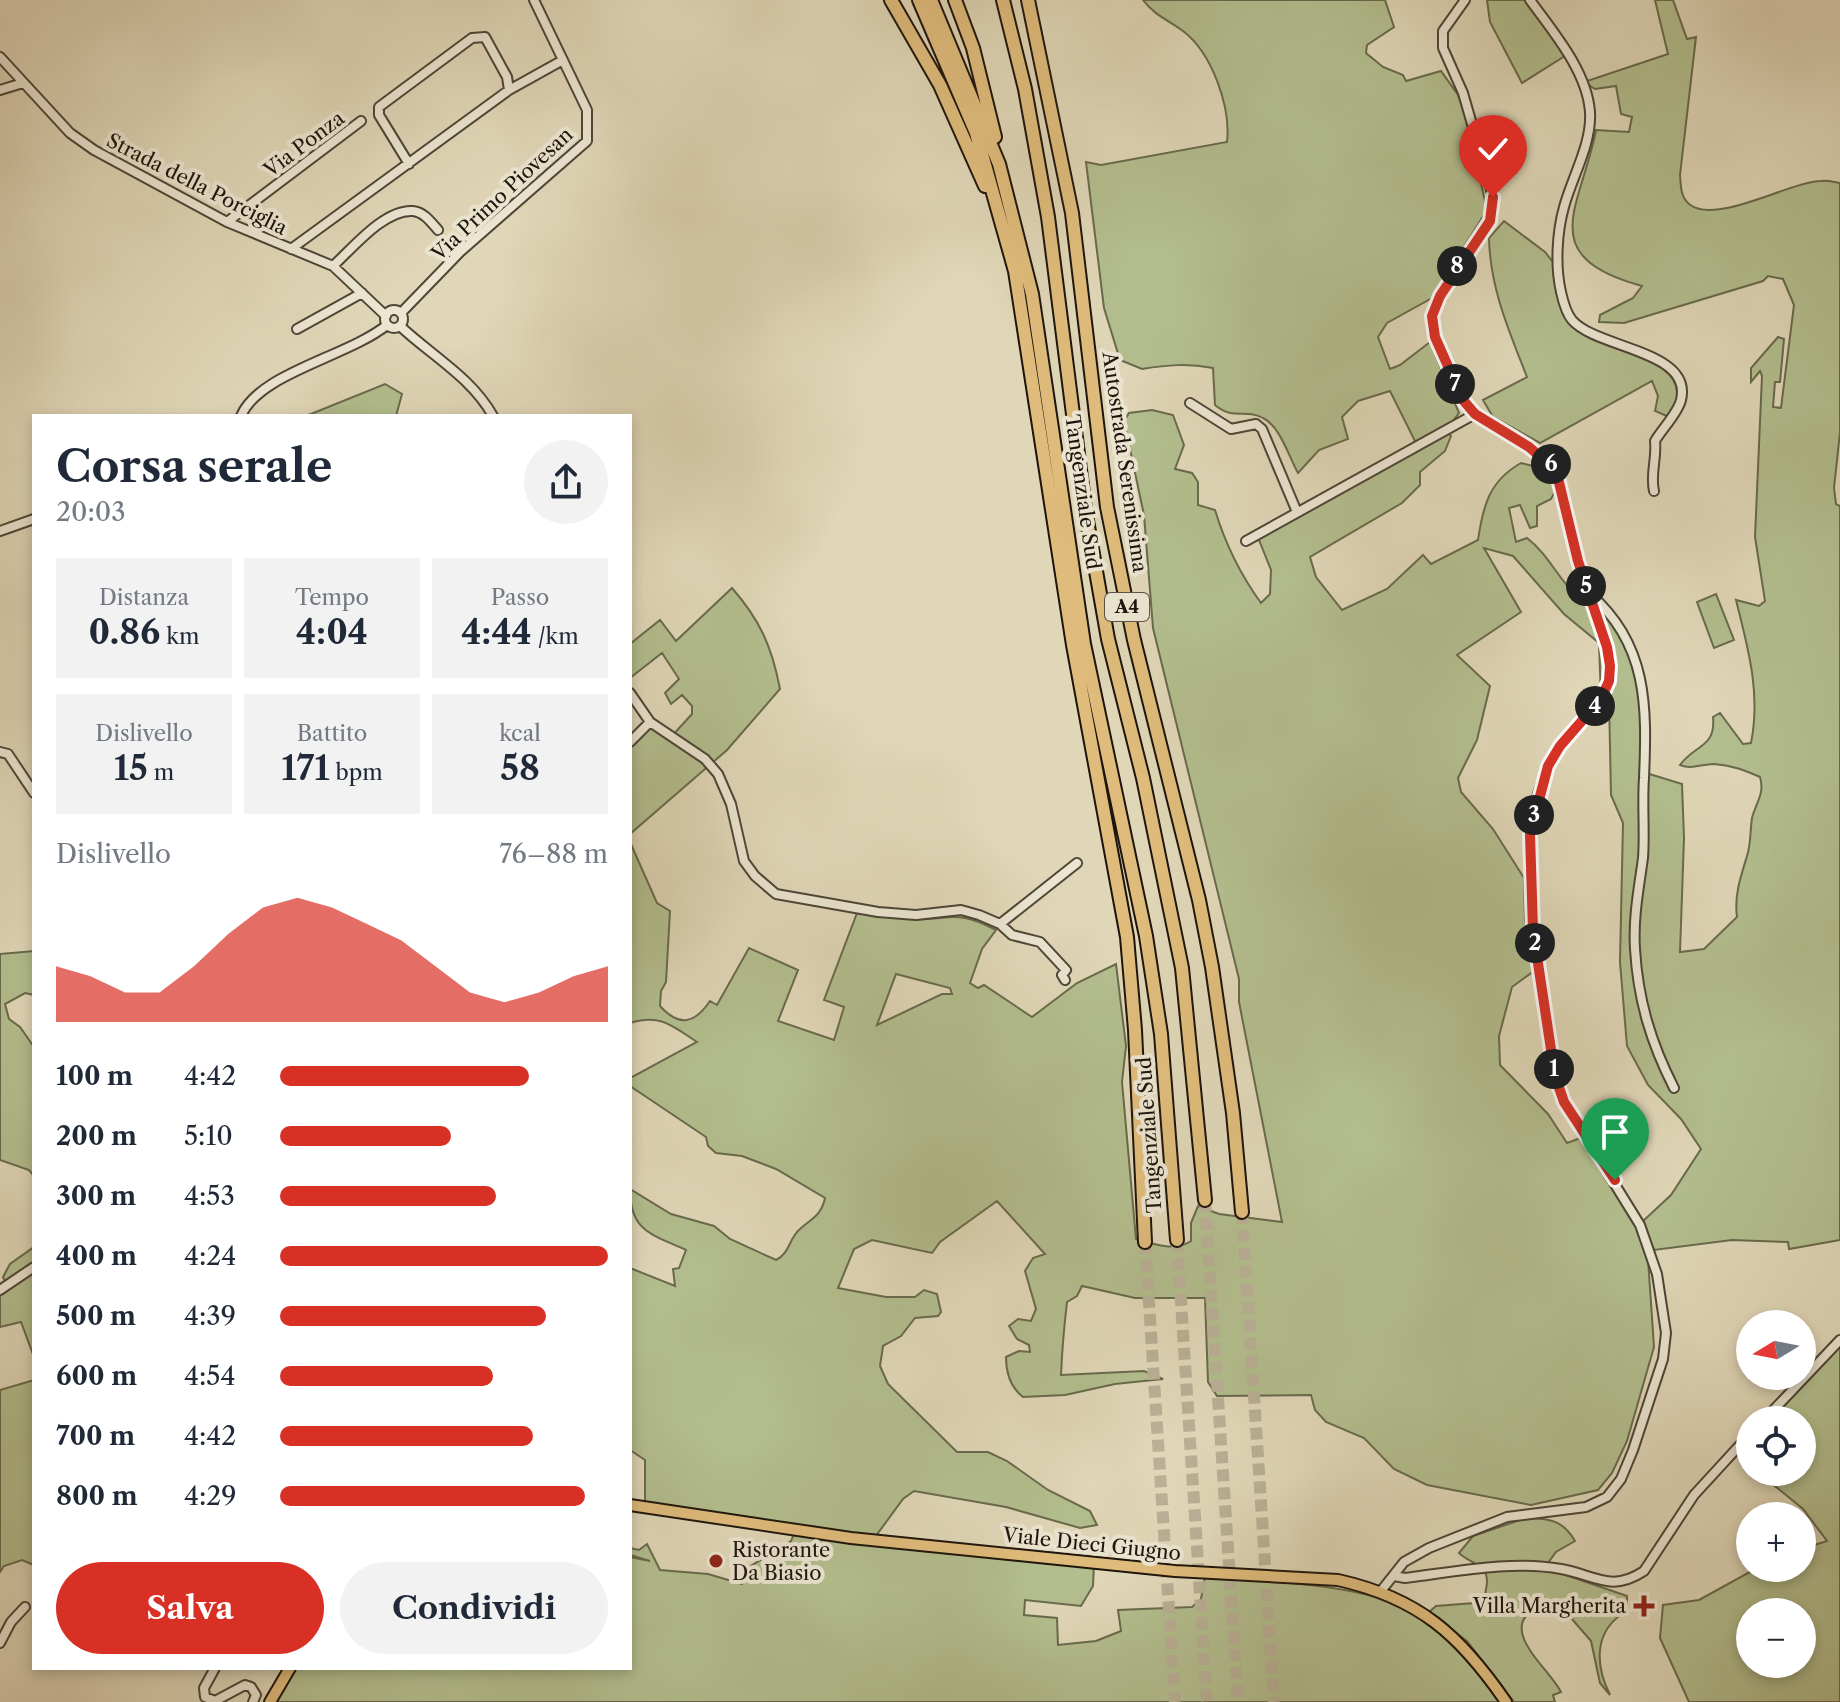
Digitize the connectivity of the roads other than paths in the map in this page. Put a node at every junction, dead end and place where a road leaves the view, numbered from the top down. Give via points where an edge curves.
1 (534, 0) edge
2 (891, 0) edge
3 (919, 0) edge
4 (931, 0) edge
5 (955, 0) edge
6 (1003, 0) edge
7 (1028, 0) edge
8 (1465, 0) edge
9 (1530, 0) edge
10 (0, 57) edge
11 (563, 60) junction
12 (507, 77) junction
13 (527, 78) junction
14 (23, 83) junction
15 (0, 90) edge
16 (509, 90) junction
17 (361, 121) dead end
18 (999, 164) junction
19 (405, 167) junction
20 (227, 222) junction
21 (438, 230) dead end
22 (1009, 243) junction
23 (291, 249) junction
24 (333, 266) junction
25 (362, 293) junction
26 (401, 313) junction
27 (386, 321) junction
28 (400, 326) junction
29 (297, 329) dead end
30 (1190, 403) dead end
31 (242, 414) edge
32 (492, 414) edge
33 (1475, 414) junction
34 (1654, 491) dead end
35 (1297, 512) junction
36 (32, 520) edge
37 (0, 531) edge
38 (1246, 541) dead end
39 (1588, 593) junction
40 (632, 696) edge
41 (650, 722) junction
42 (632, 740) edge
43 (0, 752) edge
44 (32, 790) edge
45 (1077, 863) dead end
46 (1000, 924) junction
47 (1065, 980) dead end
48 (1674, 1088) dead end
49 (1205, 1200) tunnel mouth
50 (1242, 1212) tunnel mouth
51 (1177, 1240) tunnel mouth
52 (1145, 1242) tunnel mouth
53 (32, 1268) edge
54 (0, 1290) edge
55 (1840, 1340) edge
56 (1777, 1406) edge
57 (1736, 1449) edge
58 (632, 1505) edge
59 (1394, 1576) junction
60 (1381, 1591) junction
61 (25, 1607) dead end
62 (0, 1643) edge
63 (214, 1670) edge
64 (289, 1670) edge
65 (253, 1702) edge
66 (270, 1702) edge
67 (1506, 1702) edge

1 - 11 street, Via Primo Piovesan
2 - 22 highway via 967,140
3 - 22 highway, Tangenziale Sud via 976,133
4 - 18 highway, Tangenziale Sud
5 - 18 highway via 989,104
6 - 49 highway, A4 via 1048,217 1085,509 1108,639 1182,968
7 - 50 highway, Autostrada Serenissima / A4 via 1072,213 1110,522 1212,967
8 - 33 street via 1443,31 1443,48 1463,93 1493,197 1492,210 1432,316 1445,361
9 - 34 street via 1568,54 1590,113 1583,153 1563,209 1557,267 1570,318 1582,329 1669,366 1682,381 1681,402 1655,441
10 - 14 street, Strada della Porciglia
11 - 13 street
11 - 26 street, Via Primo Piovesan via 589,119 587,141 460,252
12 - 13 street
12 - 16 street
12 - 19 street via 488,39 477,35 385,101 377,110
13 - 16 street
14 - 15 street
14 - 20 street, Strada della Porciglia via 70,133 94,150
16 - 19 street
17 - 20 street, Via Ponza
18 - 51 highway, Tangenziale Sud via 1032,294 1084,644 1146,936 1167,1092
19 - 23 street
20 - 23 street, Strada della Porciglia
21 - 24 street via 426,216 412,211 390,217
22 - 52 highway, Tangenziale Sud via 1073,645 1127,937
23 - 24 street, Strada della Porciglia
24 - 25 street, Strada della Porciglia
25 - 27 street, Strada della Porciglia
25 - 29 street
26 - 27 street via 392,310
26 - 28 street
27 - 28 street via 393,328
27 - 31 street via 319,363 269,383 251,396
28 - 32 street via 446,363
30 - 35 street via 1231,429 1256,424 1262,429
33 - 35 street
33 - 39 street via 1556,470
35 - 38 street
36 - 37 street
39 - 48 street via 1612,614 1637,662 1646,731 1635,948 1643,1013
39 - 59 street via 1607,647 1609,681 1601,699 1560,746 1538,794 1530,834 1533,930 1555,1076 1564,1102 1640,1225 1657,1274 1666,1333 1663,1359 1621,1479 1607,1497 1586,1507 1507,1517 1412,1556
40 - 41 street
41 - 42 street
41 - 46 street via 705,759 718,774 744,861 776,894 878,912 961,910
43 - 44 street via 8,754
45 - 46 street
46 - 47 street via 1012,935 1040,942 1066,970
53 - 54 street
55 - 56 street
57 - 59 street via 1644,1571 1631,1579 1614,1584 1562,1569 1525,1566
58 - 60 main road, Viale Dieci Giugno via 851,1538 1175,1571 1338,1580
59 - 60 street
60 - 67 main road, Viale Dieci Giugno via 1444,1626
61 - 62 street
63 - 65 street via 205,1697 215,1701 245,1685 256,1695
64 - 66 main road

